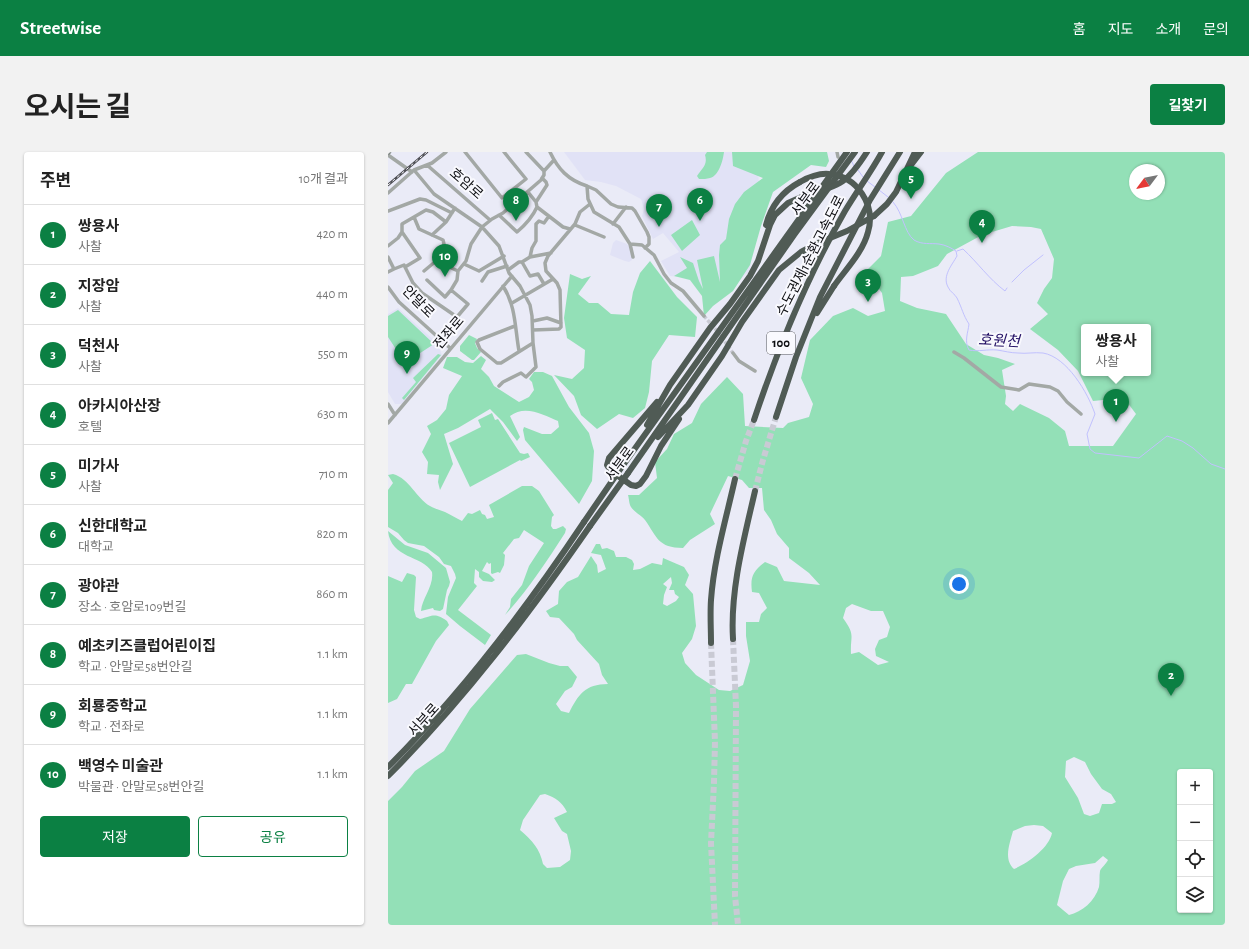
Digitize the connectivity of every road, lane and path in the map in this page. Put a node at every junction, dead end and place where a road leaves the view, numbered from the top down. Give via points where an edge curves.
1 (446, 152) edge
2 (465, 152) edge
3 (504, 152) edge
4 (526, 152) edge
5 (550, 152) edge
6 (837, 152) edge
7 (847, 152) edge
8 (855, 152) edge
9 (867, 152) edge
10 (900, 152) edge
11 (915, 152) edge
12 (921, 152) edge
13 (388, 153) edge
14 (882, 153) edge
15 (838, 157) dead end
16 (554, 160) junction
17 (912, 161) junction
18 (427, 165) junction
19 (413, 171) junction
20 (544, 172) junction
21 (542, 178) junction
22 (587, 186) junction
23 (528, 192) junction
24 (388, 193) edge
25 (536, 202) junction
26 (590, 204) junction
27 (537, 207) junction
28 (626, 207) junction
29 (455, 208) junction
30 (388, 211) edge
31 (452, 213) junction
32 (499, 216) junction
33 (549, 216) junction
34 (414, 217) junction
35 (490, 220) junction
36 (446, 222) junction
37 (613, 224) junction
38 (575, 225) junction
39 (482, 227) junction
40 (570, 230) junction
41 (402, 232) junction
42 (432, 235) junction
43 (604, 237) dead end
44 (630, 244) junction
45 (388, 246) edge
46 (645, 248) junction
47 (761, 251) junction
48 (551, 253) junction
49 (504, 256) junction
50 (388, 257) edge
51 (530, 257) junction
52 (633, 257) dead end
53 (522, 262) junction
54 (445, 264) junction
55 (464, 264) junction
56 (405, 267) junction
57 (507, 268) junction
58 (394, 269) junction
59 (424, 271) dead end
60 (458, 271) junction
61 (388, 272) edge
62 (512, 276) junction
63 (553, 279) junction
64 (427, 280) dead end
65 (482, 281) dead end
66 (544, 284) junction
67 (388, 286) edge
68 (503, 286) junction
69 (451, 290) junction
70 (526, 296) junction
71 (512, 303) junction
72 (704, 316) tunnel mouth
73 (532, 320) junction
74 (561, 323) junction
75 (515, 326) junction
76 (808, 326) junction
77 (533, 330) junction
78 (533, 343) junction
79 (450, 348) junction
80 (519, 351) junction
81 (954, 352) dead end
82 (733, 353) tunnel mouth
83 (755, 370) dead end
84 (670, 384) junction
85 (499, 386) dead end
86 (388, 404) edge
87 (688, 405) junction
88 (1082, 414) dead end
89 (395, 415) junction
90 (776, 417) tunnel mouth
91 (754, 420) tunnel mouth
92 (388, 423) edge
93 (639, 444) junction
94 (643, 452) junction
95 (735, 479) tunnel mouth
96 (755, 491) tunnel mouth
97 (733, 640) tunnel mouth
98 (711, 643) tunnel mouth
99 (388, 767) edge
100 (388, 776) edge

1 - 18 street, 호암로
2 - 3 street via 502,198 526,180
4 - 20 street
5 - 16 street
6 - 15 street
7 - 93 highway, 서부로
8 - 94 highway, 서부로
9 - 47 highway, bridge via 850,176 838,185 806,194 788,203 775,215
10 - 76 highway, 수도권제1순환고속도로 / 100, bridge via 870,200
11 - 17 highway
12 - 17 highway
13 - 19 street
14 - 91 highway, 수도권제1순환고속도로 / 100, bridge via 845,211 814,270 783,338
16 - 20 street
16 - 22 street via 568,176
17 - 87 highway, bridge via 888,204 874,216 795,256 778,272
18 - 19 street, 호암로
18 - 35 street, 호암로
19 - 24 street, 호암로
19 - 29 street via 434,194
20 - 21 street
21 - 23 street
21 - 25 street via 547,185
22 - 26 street
22 - 28 street via 596,190 611,204
23 - 25 street
23 - 32 street
25 - 27 street
26 - 37 street via 594,212
26 - 38 street via 580,212
27 - 32 street via 517,232
27 - 33 street
28 - 37 street
28 - 46 street via 635,211 647,232 650,241
29 - 31 street
29 - 39 street
30 - 31 street via 420,199
31 - 36 street
32 - 35 street
33 - 40 street
33 - 51 street via 544,223 539,221 536,224 536,241
34 - 36 street via 426,210
34 - 41 street via 402,224
34 - 42 street via 419,229
35 - 39 street
36 - 42 street
37 - 44 street via 622,230
38 - 40 street
38 - 43 street
39 - 49 street via 499,246
39 - 55 street via 471,244
40 - 48 street
41 - 45 street
41 - 56 street via 420,258
42 - 54 street via 443,240
44 - 46 street via 642,245
44 - 52 street
46 - 72 street via 654,255 671,283 683,291
47 - 76 highway, bridge via 774,206 785,192 800,182 819,175 840,176 863,194 870,220 866,238
47 - 84 highway via 750,276
48 - 51 street
48 - 63 street via 546,259 545,267
49 - 55 street via 479,271
49 - 57 street
50 - 58 street
51 - 53 street
53 - 57 street
53 - 66 street via 530,276 538,274
54 - 59 street via 436,262
54 - 60 street
55 - 60 street
56 - 58 street via 404,265
56 - 69 street via 413,283 422,293 457,317 468,304
57 - 62 street
57 - 65 street via 488,272
58 - 61 street
60 - 69 street via 457,280
62 - 68 street, 전좌로
62 - 70 street
63 - 66 street
63 - 74 street via 560,290
64 - 69 street via 445,298
66 - 70 street
67 - 79 street, 안말로 via 399,302
68 - 71 street
68 - 79 street, 전좌로
70 - 71 street
70 - 73 street
71 - 75 street
73 - 74 street via 547,318
73 - 77 street
74 - 77 street via 559,329
75 - 80 street
75 - 80 street via 477,342 480,349 497,363
76 - 90 highway, 수도권제1순환고속도로 / 100
77 - 78 street
78 - 80 street
78 - 85 street via 536,367 526,377 522,373
79 - 89 street, 전좌로
81 - 88 street via 1001,386 1019,390 1029,384 1050,387 1058,391 1066,402
82 - 83 street via 739,361
84 - 87 highway via 644,419 609,458 607,465 610,469 631,485 640,484
84 - 93 highway via 645,428
86 - 89 street
87 - 94 highway
89 - 92 street, 전좌로
93 - 99 highway, 서부로, bridge via 538,590 502,637
94 - 100 highway, 서부로, bridge via 543,593 488,665
95 - 98 highway via 718,555 711,601
96 - 97 highway via 733,608

